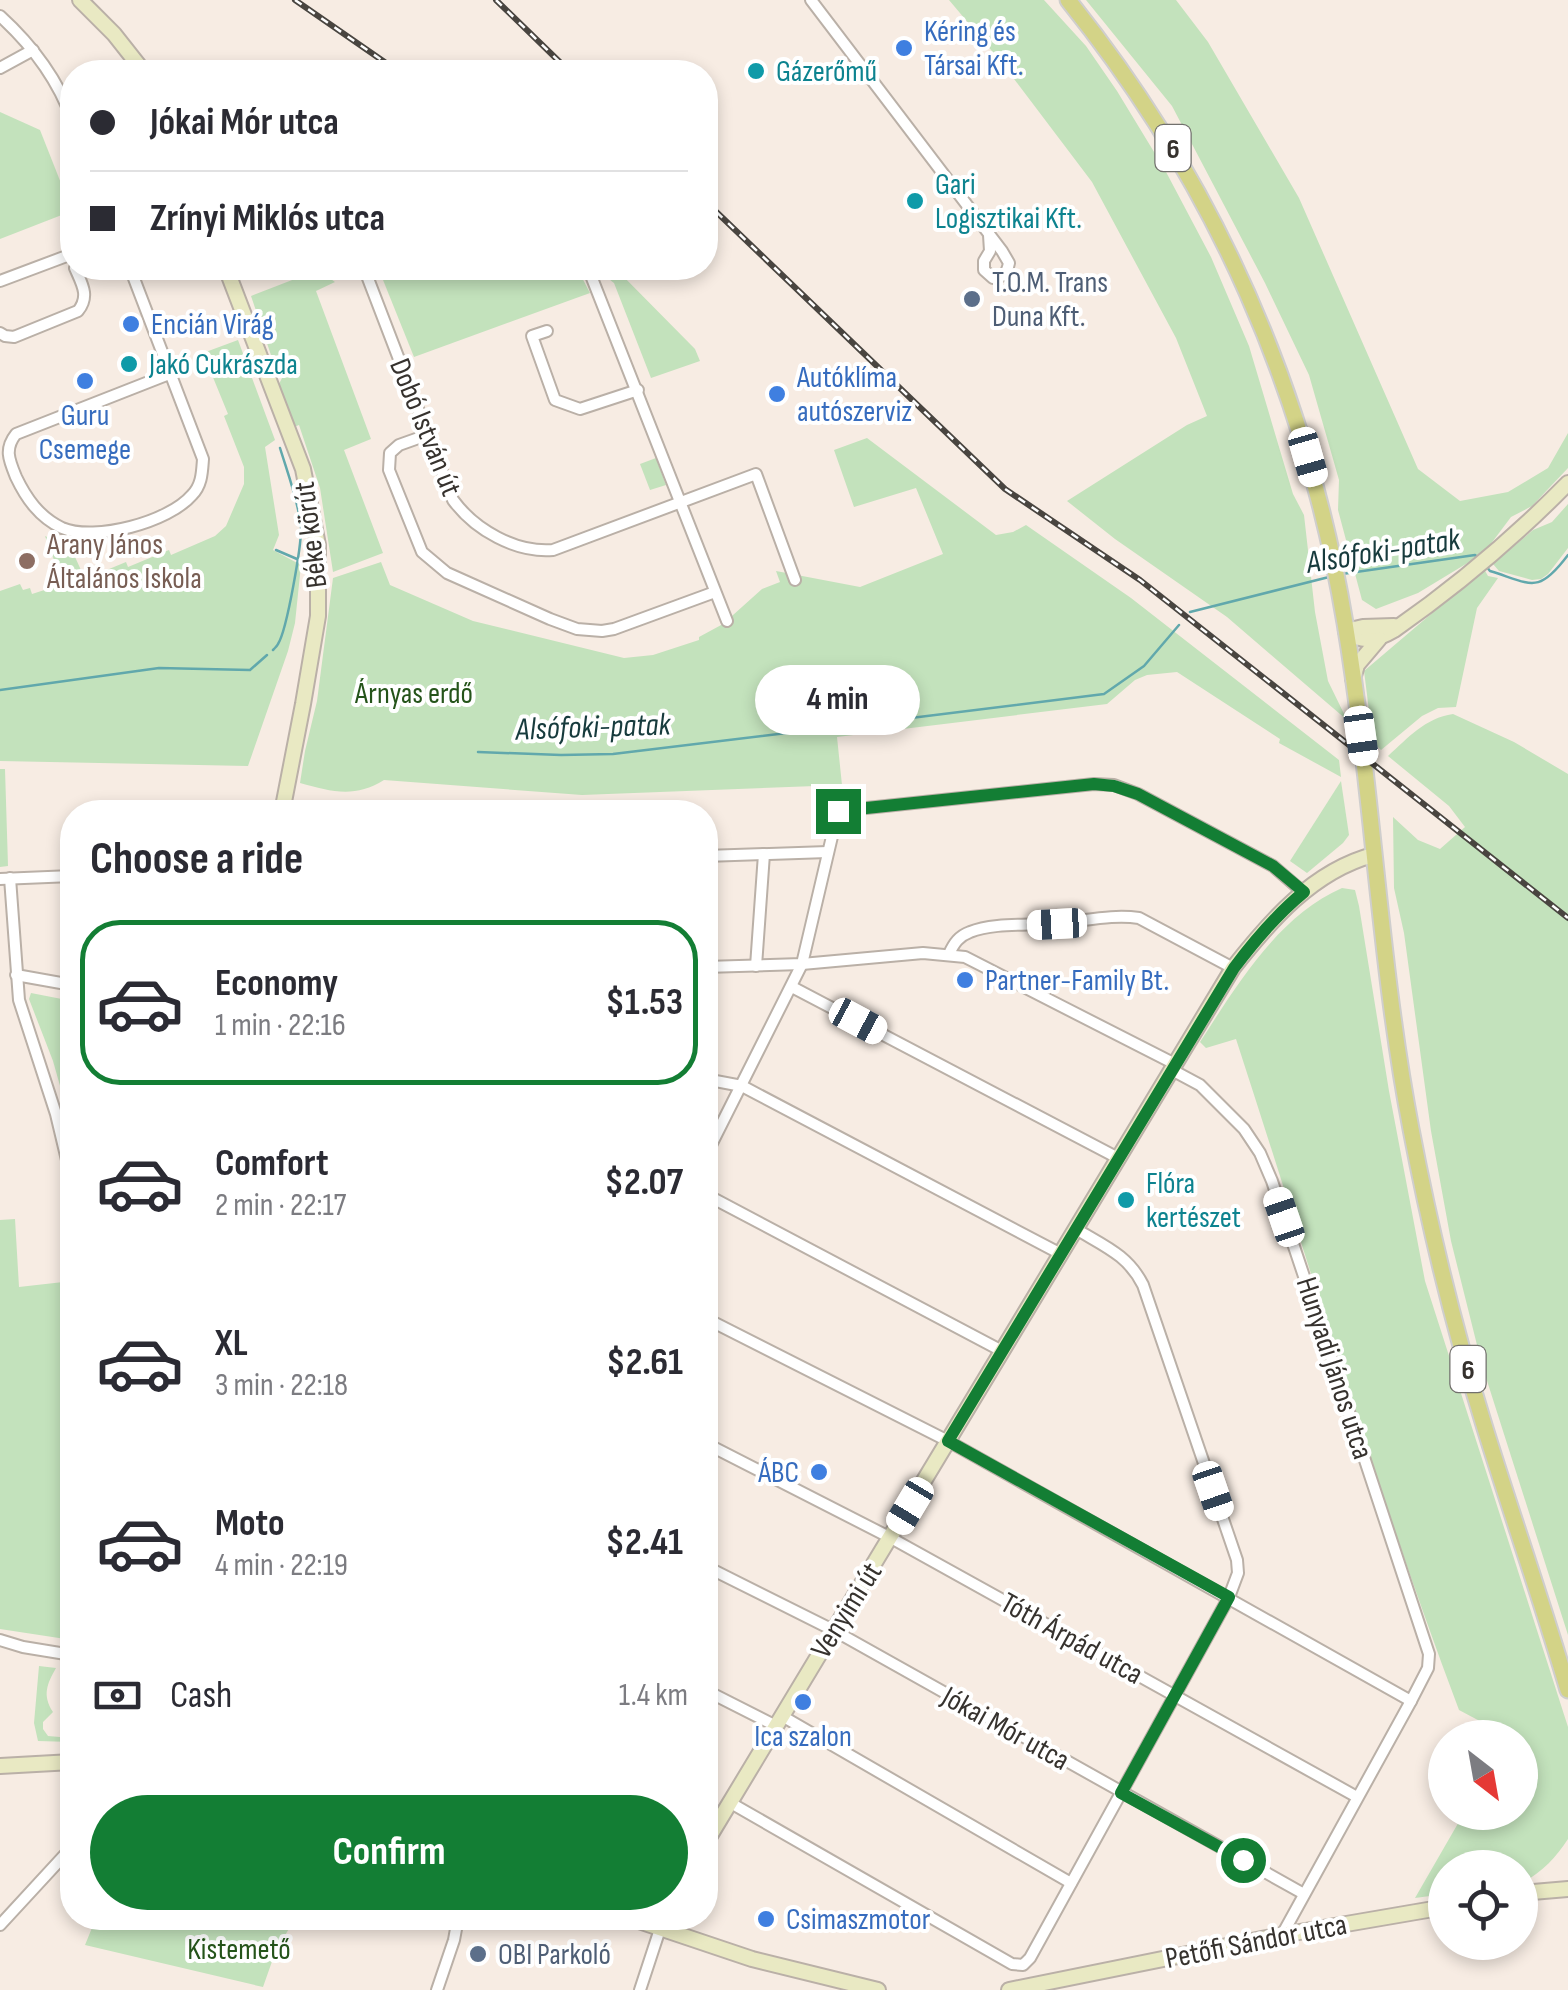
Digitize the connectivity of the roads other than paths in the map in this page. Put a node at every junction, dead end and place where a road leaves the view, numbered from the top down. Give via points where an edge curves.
1 (80, 0) edge
2 (812, 0) edge
3 (1068, 0) edge
4 (0, 16) edge
5 (34, 50) junction
6 (135, 60) edge
7 (0, 68) edge
8 (60, 90) edge
9 (989, 235) dead end
10 (60, 262) edge
11 (80, 280) edge
12 (134, 280) edge
13 (231, 280) edge
14 (369, 280) edge
15 (593, 280) edge
16 (0, 282) edge
17 (547, 331) dead end
18 (0, 333) edge
19 (169, 374) junction
20 (638, 390) junction
21 (427, 435) junction
22 (1568, 483) edge
23 (681, 502) junction
24 (796, 580) dead end
25 (716, 592) junction
26 (1342, 609) junction
27 (727, 621) dead end
28 (1404, 623) junction
29 (1363, 627) junction
30 (1346, 631) junction
31 (1382, 636) junction
32 (1353, 680) junction
33 (284, 800) edge
34 (828, 852) junction
35 (764, 854) junction
36 (1373, 855) junction
37 (718, 856) edge
38 (60, 876) edge
39 (5, 878) edge
40 (1304, 892) junction
41 (949, 954) junction
42 (802, 964) junction
43 (756, 966) junction
44 (718, 967) edge
45 (1234, 968) junction
46 (16, 975) junction
47 (60, 983) edge
48 (792, 986) junction
49 (1174, 1067) junction
50 (718, 1081) edge
51 (742, 1086) junction
52 (718, 1131) edge
53 (60, 1132) edge
54 (1118, 1158) junction
55 (718, 1201) edge
56 (1076, 1229) junction
57 (1061, 1254) junction
58 (718, 1325) edge
59 (1002, 1351) junction
60 (948, 1441) junction
61 (718, 1450) edge
62 (891, 1538) junction
63 (718, 1572) edge
64 (1229, 1597) junction
65 (834, 1630) junction
66 (0, 1640) edge
67 (60, 1653) edge
68 (1568, 1690) edge
69 (718, 1695) edge
70 (1175, 1696) junction
71 (1411, 1701) junction
72 (779, 1721) junction
73 (60, 1763) edge
74 (0, 1766) edge
75 (1121, 1793) junction
76 (1357, 1797) junction
77 (729, 1802) junction
78 (718, 1814) edge
79 (60, 1860) edge
80 (1568, 1876) edge
81 (1070, 1884) junction
82 (1538, 1888) edge
83 (1568, 1889) edge
84 (1538, 1892) edge
85 (1304, 1894) junction
86 (1428, 1910) edge
87 (0, 1925) edge
88 (456, 1930) edge
89 (660, 1930) edge
90 (680, 1930) edge
91 (1282, 1935) junction
92 (437, 1990) edge
93 (640, 1990) edge
94 (878, 1990) edge
95 (1009, 1990) edge

1 - 6 street
2 - 9 street
3 - 26 main road, 6 via 1144,102 1244,282 1295,414
4 - 5 street
5 - 7 street
5 - 8 street
10 - 16 street
11 - 18 street via 84,303 78,311 14,337
12 - 19 street
13 - 33 street, Béke körút via 303,469 318,545 318,616
14 - 21 street, Dobó István út
15 - 20 street
17 - 20 street via 532,336 555,400 580,409
19 - 19 street via 203,459 196,492 180,507 117,532 90,534 43,516 26,498 8,454 16,434
20 - 23 street
21 - 23 street, Dobó István út via 461,511 482,529 528,548 563,548
21 - 25 street via 390,453 389,470 417,544 447,573 591,631
22 - 28 street via 1521,531
23 - 24 street, Dobó István út via 756,474
23 - 25 street
25 - 27 street
26 - 29 street
26 - 30 main road, 6
28 - 29 street
28 - 31 street
29 - 30 street
30 - 31 street via 1366,640
30 - 32 main road, 6
31 - 32 street
32 - 36 main road, 6
34 - 35 street
34 - 40 street via 838,811 1094,784 1138,794 1273,866
34 - 42 street
35 - 37 street
35 - 43 street
36 - 40 street, Venyimi út
36 - 68 main road, 6 via 1399,1060 1434,1240 1482,1421
38 - 39 street
39 - 46 street
40 - 45 street, Venyimi út
41 - 42 street, Hunyadi János utca
41 - 45 street via 955,941 983,928 1124,916
41 - 49 street, Hunyadi János utca via 965,956
42 - 43 street, Hunyadi János utca
42 - 48 street
43 - 44 street, Hunyadi János utca
45 - 49 street, Venyimi út
46 - 47 street
46 - 53 street
48 - 51 street
48 - 54 street
49 - 54 street, Venyimi út
49 - 71 street, Hunyadi János utca via 1244,1129 1272,1181 1429,1654
50 - 51 street
51 - 52 street
51 - 57 street
54 - 56 street, Venyimi út
55 - 59 street
56 - 57 street, Venyimi út
56 - 64 street via 1126,1259 1143,1285 1237,1560
57 - 59 street, Venyimi út
58 - 60 street
59 - 60 street, Venyimi út
60 - 62 street, Venyimi út
60 - 64 street
61 - 62 street, Tóth Árpád utca
62 - 65 street, Venyimi út
62 - 70 street, Tóth Árpád utca
63 - 65 street, Jókai Mór utca
64 - 70 street
64 - 71 street
65 - 72 street, Venyimi út
65 - 75 street, Jókai Mór utca
66 - 67 street
69 - 72 street
70 - 75 street
70 - 76 street, Tóth Árpád utca
71 - 76 street, Hunyadi János utca
72 - 77 street, Venyimi út
72 - 81 street
73 - 74 street
75 - 81 street
75 - 85 street, Jókai Mór utca
76 - 85 street, Hunyadi János utca
77 - 78 street, Venyimi út
77 - 81 street via 1012,1964 1030,1958
79 - 87 street
80 - 82 street
83 - 84 street
85 - 91 street, Hunyadi János utca
86 - 91 street, Petőfi Sándor utca
88 - 92 street
89 - 93 street
90 - 94 street via 752,1959
91 - 95 street, Petőfi Sándor utca

